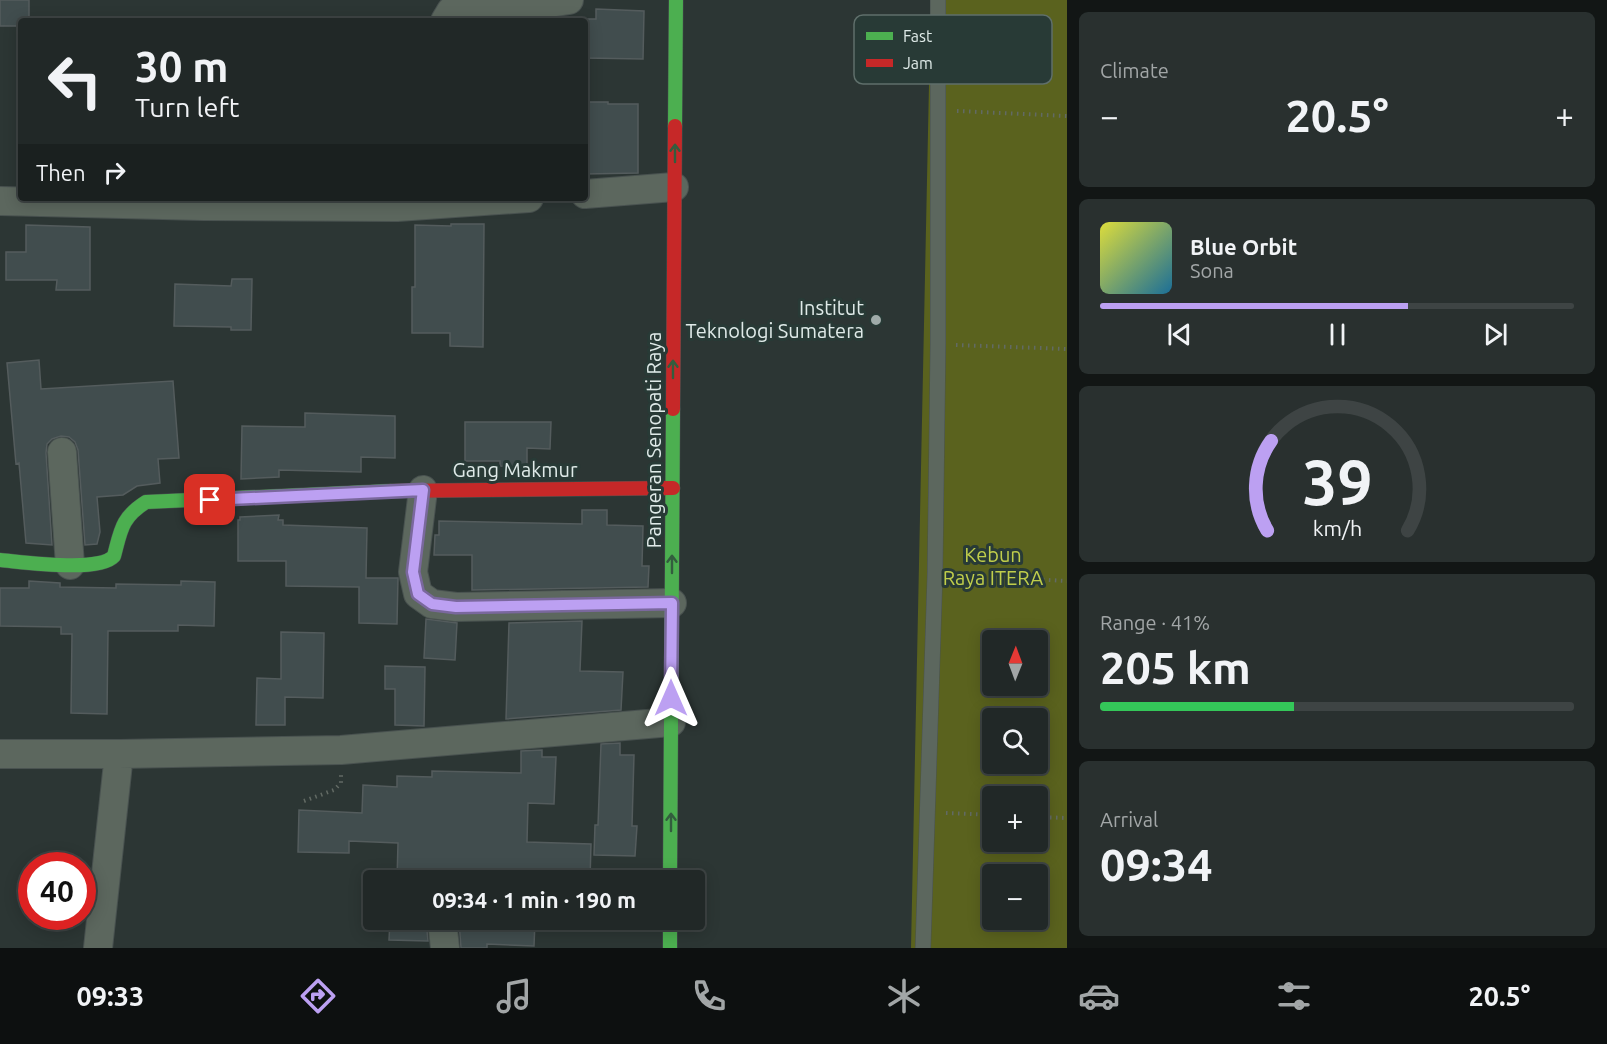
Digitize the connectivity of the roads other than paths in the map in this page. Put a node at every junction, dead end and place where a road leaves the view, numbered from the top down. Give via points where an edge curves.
1 (568, 0) edge
2 (676, 0) edge
3 (938, 0) edge
4 (938, 15) edge
5 (447, 18) edge
6 (937, 84) edge
7 (674, 187) junction
8 (588, 194) edge
9 (0, 201) edge
10 (106, 201) edge
11 (478, 201) edge
12 (62, 452) dead end
13 (673, 488) junction
14 (423, 490) junction
15 (0, 560) edge
16 (70, 565) junction
17 (672, 603) junction
18 (671, 722) junction
19 (0, 753) edge
20 (119, 754) junction
21 (670, 870) edge
22 (443, 930) edge
23 (670, 930) edge
24 (98, 948) edge
25 (445, 948) edge
26 (670, 948) edge
27 (923, 948) edge

1 - 5 street via 511,9 460,8 451,11
7 -> 2 street, Pangeran Senopati Raya
3 - 4 lane
6 - 27 lane via 935,574
7 - 8 street
13 -> 7 street, Pangeran Senopati Raya
9 - 10 street
10 - 11 street via 397,207
12 - 16 street
13 - 14 street, Gang Makmur
17 -> 13 street, Pangeran Senopati Raya
14 - 16 street, Gang Makmur via 147,502 131,511 121,524 111,560
14 - 17 street via 413,572 418,594 432,604 456,607
15 - 16 street, Gang Makmur
17 - 18 street, Pangeran Senopati Raya
18 - 20 street via 341,750
21 -> 18 street, Pangeran Senopati Raya
19 - 20 street
20 - 24 street
22 - 25 street
23 - 26 street

